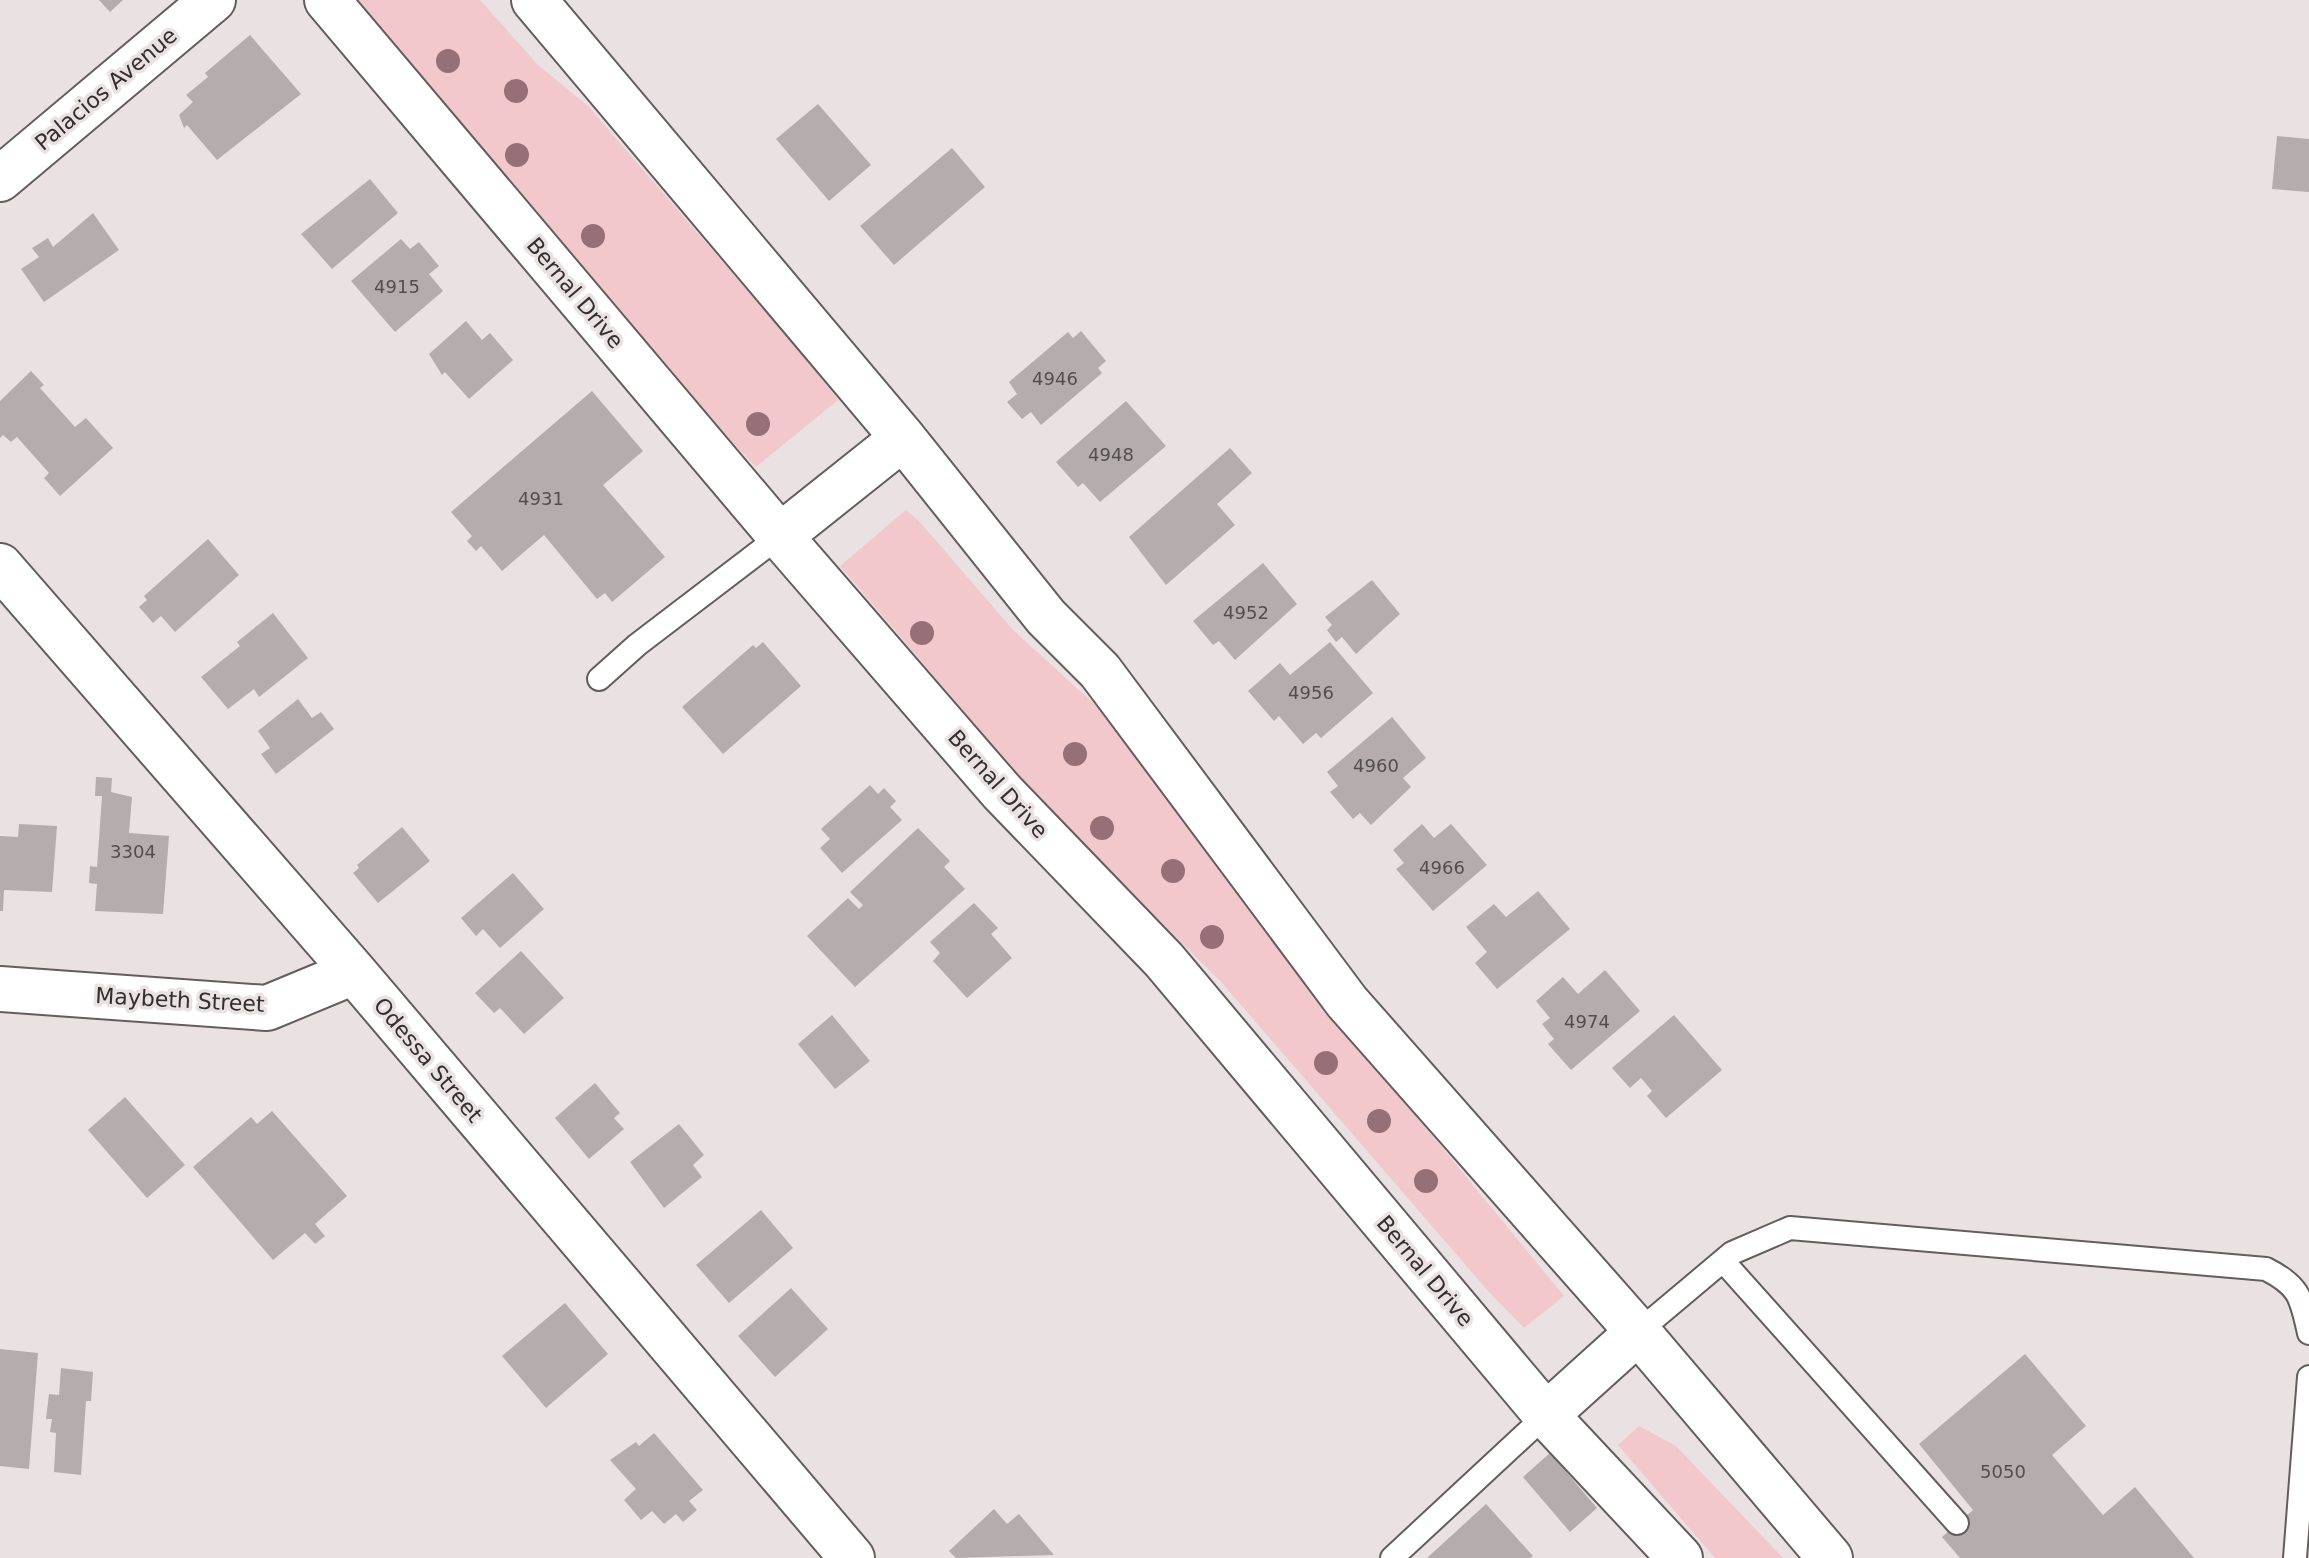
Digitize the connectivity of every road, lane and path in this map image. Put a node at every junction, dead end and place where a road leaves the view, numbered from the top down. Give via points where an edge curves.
1 (213, 0) edge
2 (327, 0) edge
3 (534, 0) edge
4 (0, 179) edge
5 (903, 438) junction
6 (780, 536) junction
7 (0, 566) edge
8 (599, 679) dead end
9 (354, 972) junction
10 (0, 989) edge
11 (1723, 1261) junction
12 (1638, 1332) junction
13 (2309, 1333) edge
14 (2309, 1377) edge
15 (1546, 1415) junction
16 (1957, 1523) dead end
17 (852, 1558) edge
18 (1392, 1558) edge
19 (1680, 1558) edge
20 (1830, 1558) edge
21 (2295, 1558) edge

1 - 4 street, Palacios Avenue
2 - 6 street, Bernal Drive
3 - 5 street
5 - 6 street
5 - 12 street via 1046,617 1100,671 1347,1002
6 - 8 lane
6 - 15 street, Bernal Drive via 1002,792 1164,960
7 - 9 street, Odessa Street
9 - 10 street, Maybeth Street via 267,1008
9 - 17 street, Odessa Street
11 - 12 lane
11 - 13 lane via 1790,1228 2266,1269 2301,1294
11 - 16 lane
12 - 15 street
12 - 20 street
14 - 21 lane
15 - 18 lane
15 - 19 street, Bernal Drive

